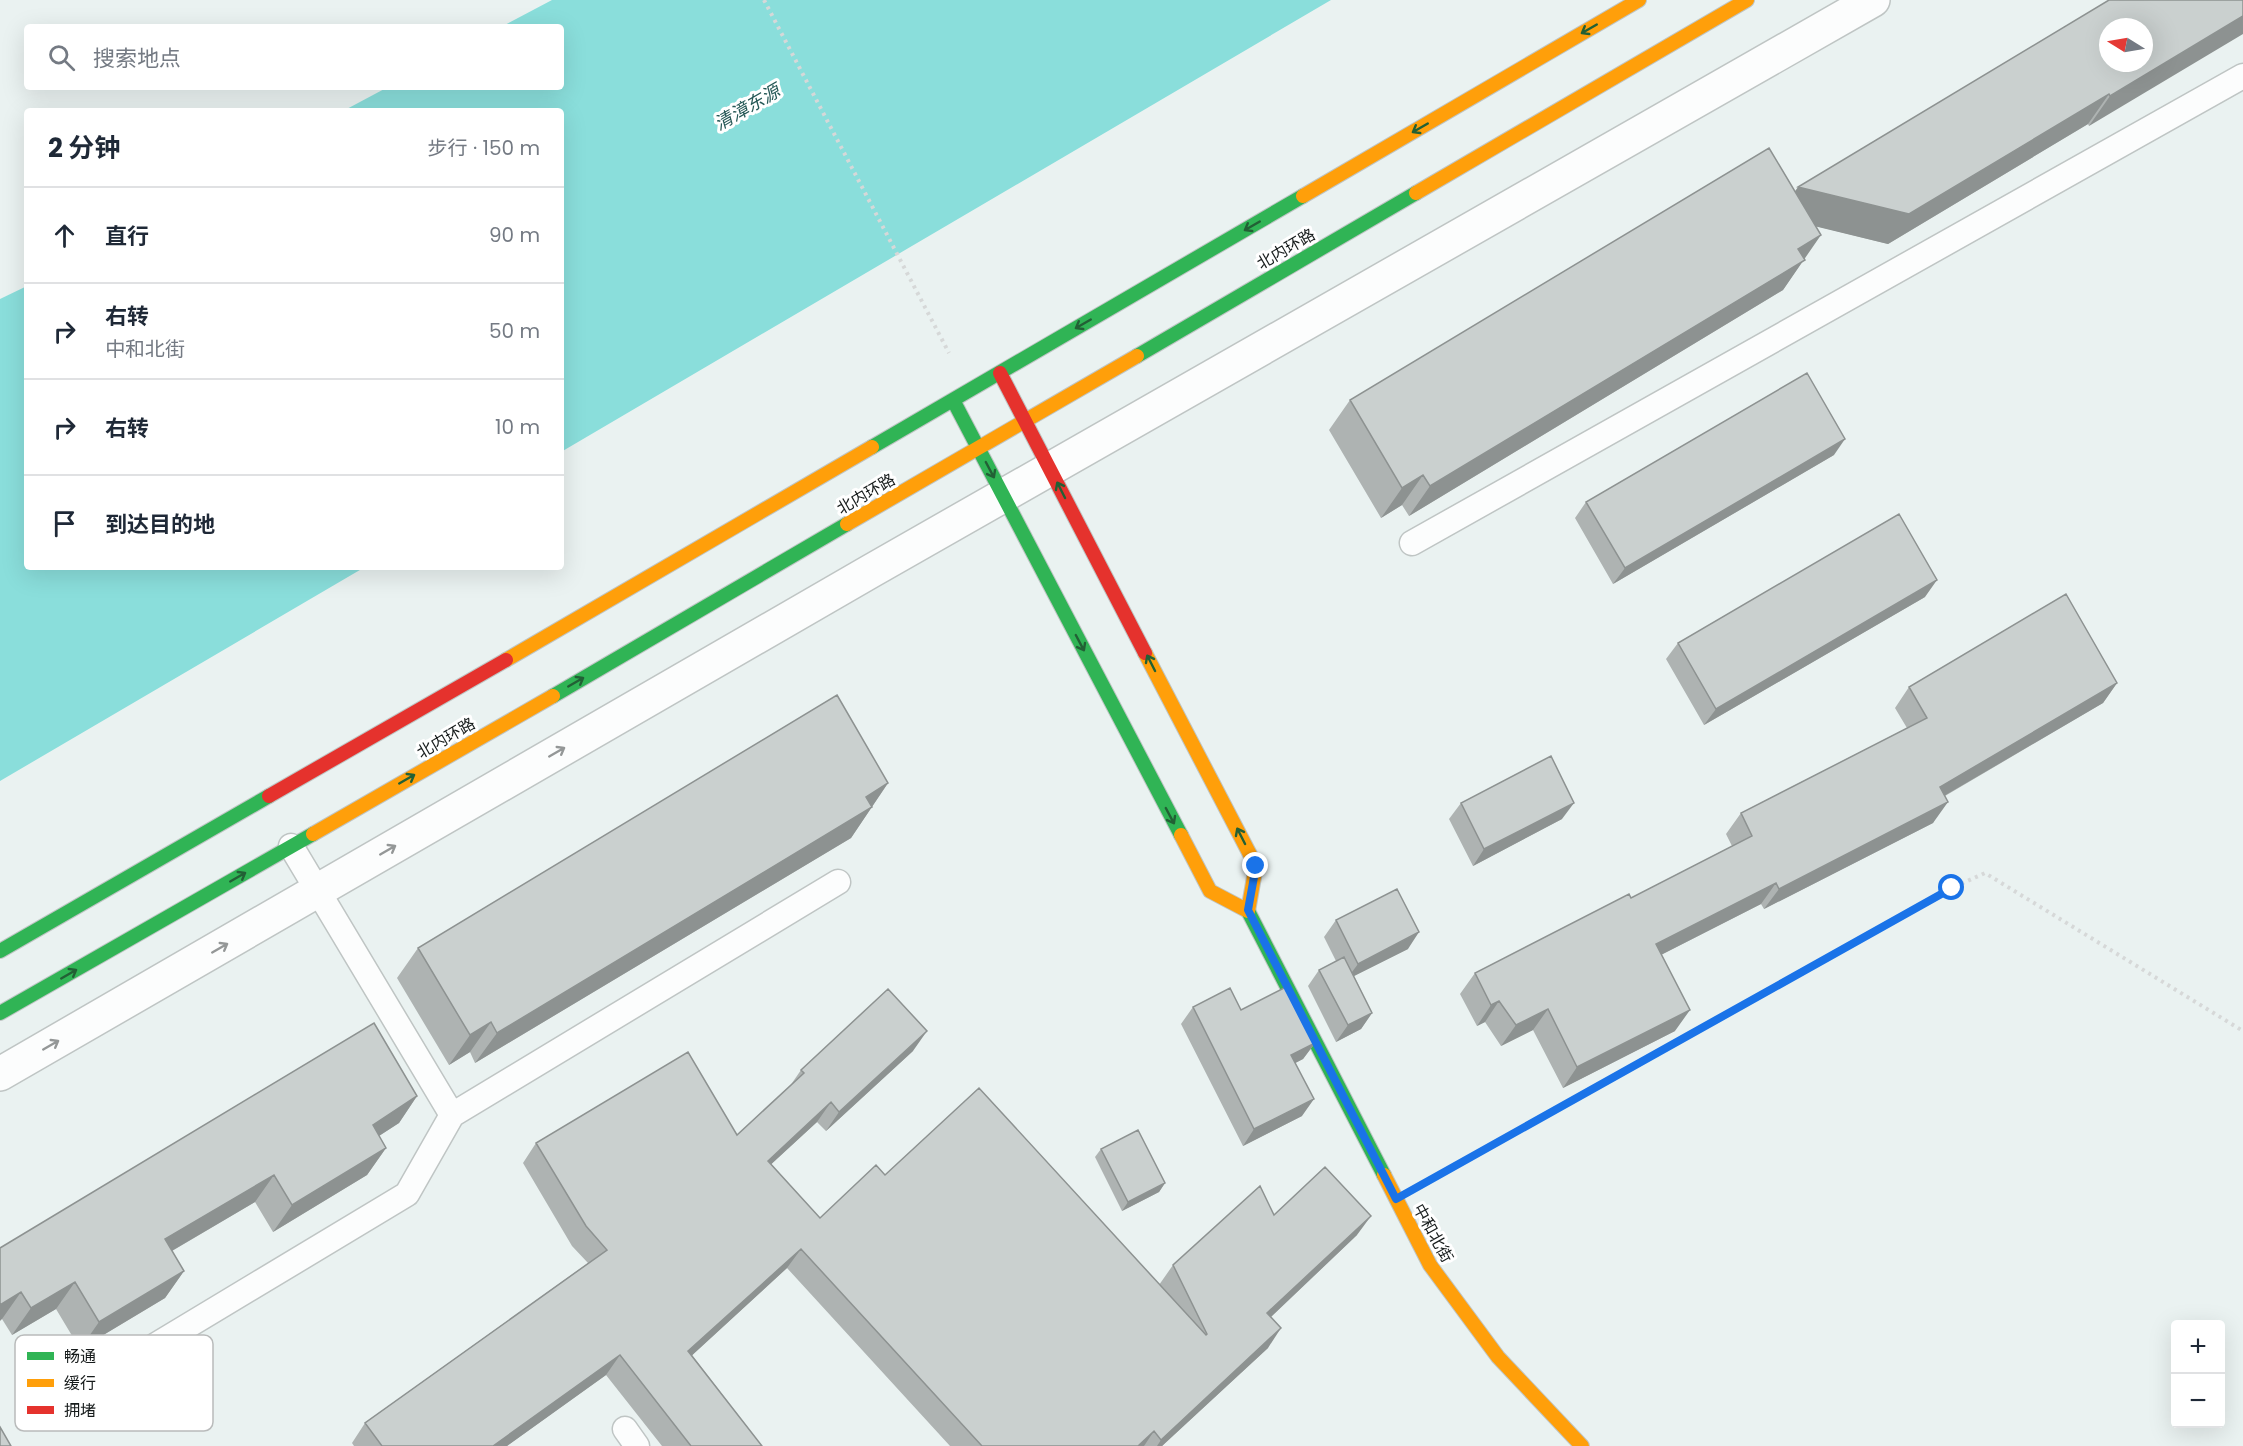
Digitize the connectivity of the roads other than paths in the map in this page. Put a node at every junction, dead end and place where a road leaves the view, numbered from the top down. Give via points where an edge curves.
1 (1640, 0) edge
2 (1747, 0) edge
3 (1873, 0) edge
4 (2243, 76) edge
5 (1000, 373) junction
6 (953, 400) junction
7 (1024, 420) junction
8 (978, 447) junction
9 (1050, 469) junction
10 (1003, 495) junction
11 (1412, 543) dead end
12 (291, 846) junction
13 (838, 882) dead end
14 (318, 891) junction
15 (1248, 910) junction
16 (0, 951) edge
17 (0, 1013) edge
18 (0, 1074) edge
19 (452, 1115) junction
20 (173, 1335) edge
21 (1582, 1446) edge

1 -> 5 main road
2 - 7 main road, 北内环路
3 - 9 street
4 - 11 lane
5 - 6 main road
5 - 7 main road
6 - 8 main road
6 - 16 main road
7 - 8 main road, 北内环路
7 - 9 main road
8 -> 10 main road
12 -> 8 main road, 北内环路
9 - 10 street
15 -> 9 main road via 1256,866
14 -> 10 street
10 -> 15 main road via 1209,891
12 - 14 lane
17 -> 12 main road, 北内环路
13 - 19 lane
18 -> 14 street
14 - 19 lane
15 - 21 main road, 中和北街 via 1431,1265 1498,1357
19 - 20 lane via 407,1194

